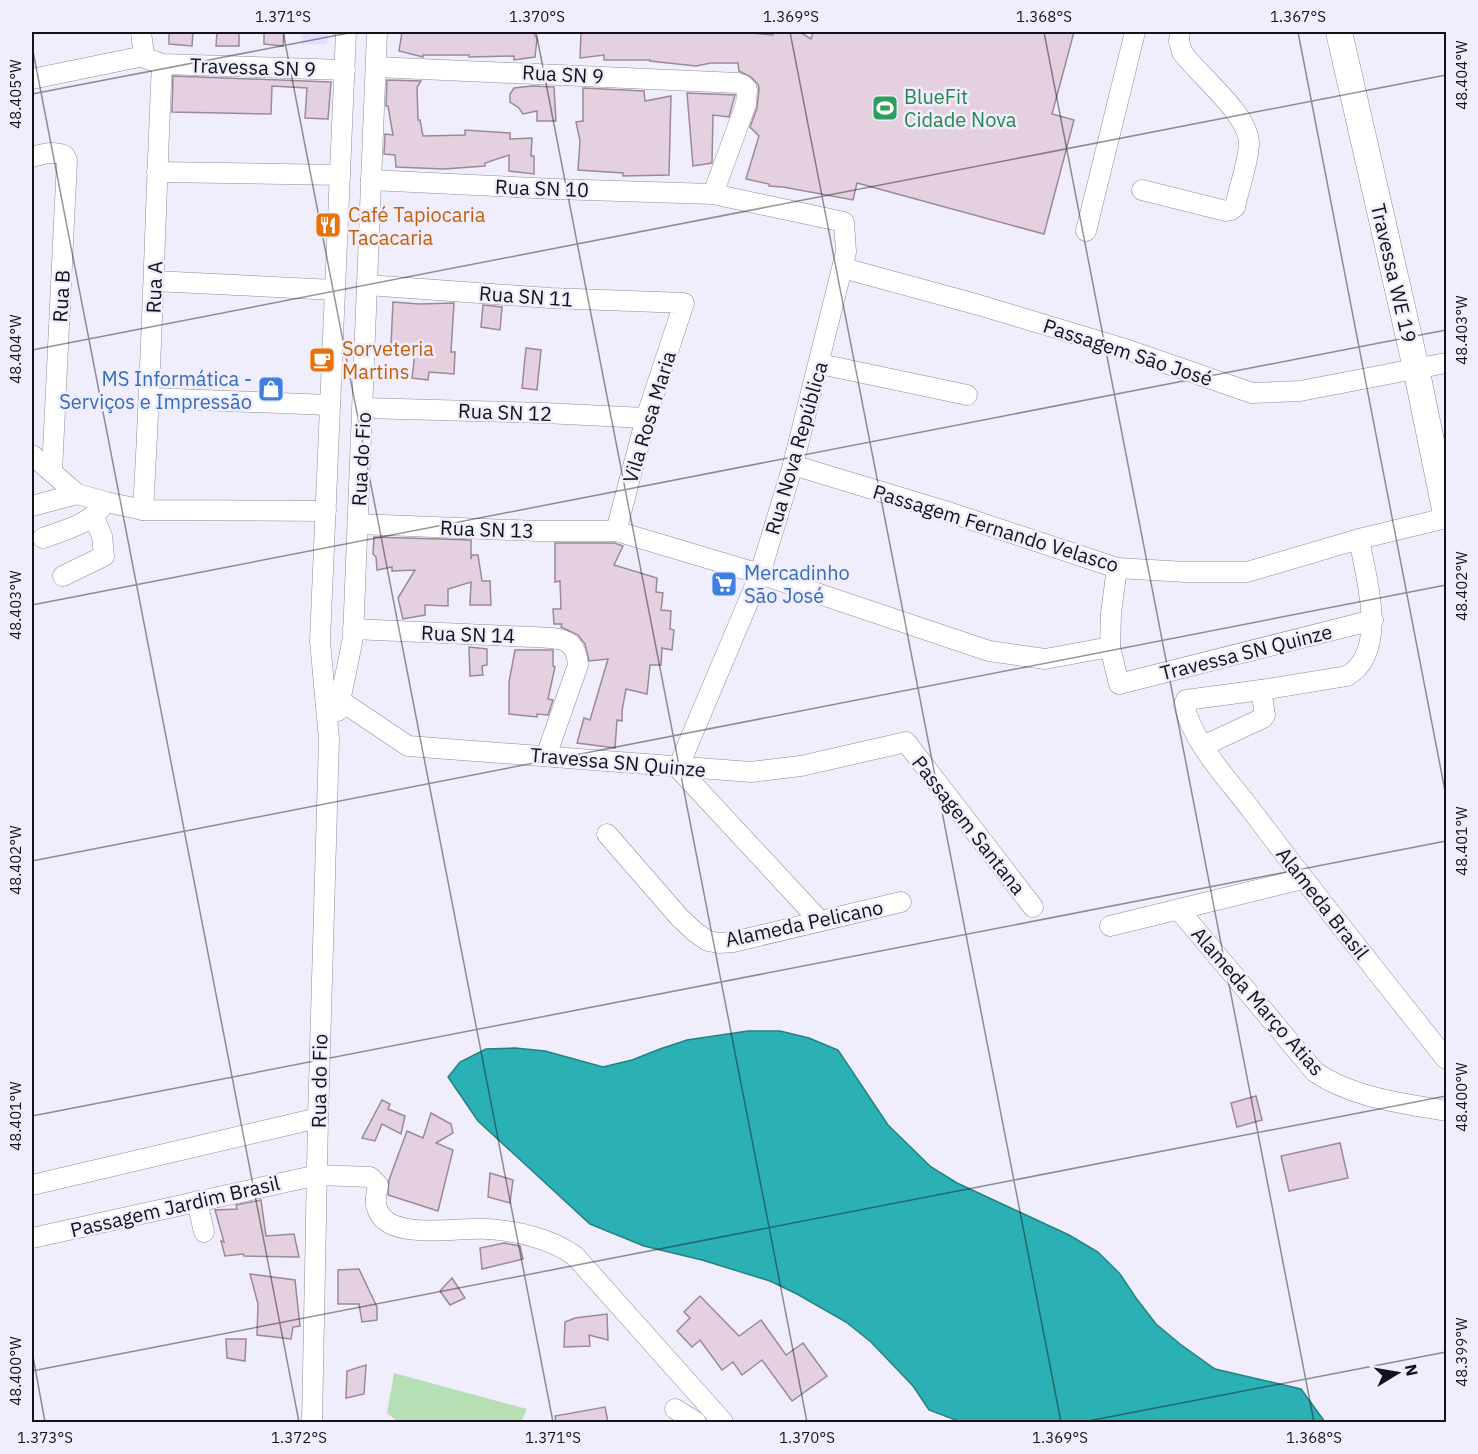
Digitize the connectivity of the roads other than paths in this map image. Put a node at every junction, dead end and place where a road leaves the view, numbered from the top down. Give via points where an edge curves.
1 (141, 32) edge
2 (346, 32) edge
3 (377, 32) edge
4 (1135, 32) edge
5 (1180, 32) edge
6 (1339, 32) edge
7 (153, 60) junction
8 (376, 67) junction
9 (345, 70) junction
10 (32, 79) edge
11 (343, 110) junction
12 (374, 112) junction
13 (341, 143) junction
14 (373, 146) junction
15 (32, 157) edge
16 (157, 172) junction
17 (340, 175) junction
18 (371, 180) junction
19 (1142, 190) dead end
20 (713, 194) junction
21 (844, 222) joint
22 (1086, 231) dead end
23 (843, 268) junction
24 (154, 281) junction
25 (367, 285) junction
26 (335, 290) junction
27 (684, 303) joint
28 (1446, 363) edge
29 (820, 364) junction
30 (1416, 368) junction
31 (967, 395) dead end
32 (150, 398) junction
33 (330, 405) junction
34 (363, 408) junction
35 (646, 418) junction
36 (32, 455) edge
37 (793, 465) junction
38 (52, 472) junction
39 (77, 494) junction
40 (32, 506) edge
41 (100, 510) junction
42 (142, 510) junction
43 (326, 511) junction
44 (1446, 516) edge
45 (358, 524) junction
46 (615, 531) junction
47 (43, 538) dead end
48 (1359, 539) junction
49 (1117, 568) junction
50 (760, 574) junction
51 (63, 576) dead end
52 (1373, 620) junction
53 (353, 629) junction
54 (1110, 647) junction
55 (1261, 690) junction
56 (333, 697) junction
57 (906, 742) joint
58 (1203, 746) junction
59 (546, 756) junction
60 (678, 768) junction
61 (608, 834) dead end
62 (1302, 879) junction
63 (901, 902) dead end
64 (1033, 907) dead end
65 (1179, 910) junction
66 (820, 921) junction
67 (1110, 926) dead end
68 (1446, 1059) edge
69 (1446, 1111) edge
70 (318, 1118) junction
71 (318, 1174) junction
72 (32, 1185) edge
73 (197, 1201) junction
74 (204, 1232) dead end
75 (32, 1238) edge
76 (675, 1409) dead end
77 (312, 1422) edge
78 (696, 1422) edge
79 (723, 1422) edge

1 - 7 street, Rua A
2 - 9 street, Rua do Fio
3 - 8 street, Rua do Fio
4 - 22 street
5 - 19 street via 1182,52 1245,123 1249,145 1235,207 1226,211
6 - 30 main road, Travessa WE 19
7 - 9 street, Travessa SN 9
7 - 10 street, Travessa SN 9
7 - 16 street, Rua A
8 - 12 street, Rua do Fio
8 - 20 street, Rua SN 9 via 738,83 747,89 746,104
9 - 11 street, Rua do Fio
11 - 12 street via 357,116
11 - 13 street, Rua do Fio
12 - 14 street, Rua do Fio
13 - 14 street via 357,138
13 - 17 street, Rua do Fio
14 - 18 street, Rua do Fio
15 - 38 street, Rua B via 61,153 68,160
16 - 17 street
16 - 24 street, Rua A
17 - 26 street, Rua do Fio
18 - 20 street, Rua SN 10
18 - 25 street, Rua do Fio
20 - 21 street, Rua SN 10
21 - 23 street, Rua Nova República
23 - 29 street, Rua Nova República
23 - 30 street, Passagem São José via 1122,348 1252,393 1300,391
24 - 26 street
24 - 32 street, Rua A
25 - 27 street, Rua SN 11
25 - 34 street, Rua do Fio
26 - 33 street, Rua do Fio
27 - 35 street, Vila Rosa Maria
28 - 30 street, Passagem São José
29 - 31 street
29 - 37 street, Rua Nova República
30 - 44 main road, Travessa WE 19
32 - 33 street
32 - 42 street, Rua A
33 - 43 street, Rua do Fio
34 - 35 street, Rua SN 12
34 - 45 street, Rua do Fio
35 - 46 street, Vila Rosa Maria
36 - 38 street
37 - 49 street, Passagem Fernando Velasco
37 - 50 street, Rua Nova República
38 - 39 street
39 - 40 street
39 - 41 street
41 - 42 street
41 - 47 street via 82,524
41 - 51 street via 104,556
42 - 43 street
43 - 56 street, Rua do Fio via 320,641
44 - 48 street, Passagem Fernando Velasco
45 - 46 street, Rua SN 13
45 - 53 street, Rua do Fio
46 - 50 street, Rua SN 13
48 - 49 street, Passagem Fernando Velasco via 1247,572
48 - 52 street
49 - 54 street
50 - 54 street, Rua SN 13 via 989,651 1045,659
50 - 60 street, Rua Nova República
52 - 54 street, Travessa SN Quinze via 1119,684
52 - 55 street via 1366,657 1358,670 1347,676
53 - 56 street, Rua do Fio
53 - 59 street, Rua SN 14 via 562,639 572,644 578,665
55 - 58 street via 1263,718
55 - 58 street, Alameda Brasil via 1184,701 1187,717
56 - 59 street, Travessa SN Quinze via 408,746
56 - 70 street, Rua do Fio
57 - 60 street, Travessa SN Quinze via 774,770
57 - 64 street, Passagem Santana
58 - 62 street, Alameda Brasil
59 - 60 street, Travessa SN Quinze
60 - 66 street
61 - 66 street, Alameda Pelicano via 680,918 708,941 733,942
62 - 65 street
62 - 68 street, Alameda Brasil
63 - 66 street, Alameda Pelicano
65 - 67 street
65 - 69 street, Alameda Março Atias via 1316,1072 1332,1084 1350,1090
70 - 71 street, Rua do Fio
70 - 72 street
71 - 73 street, Passagem Jardim Brasil
71 - 77 street, Rua do Fio
71 - 79 street, Passagem Jardim Brasil via 370,1177 378,1185 375,1202 382,1219 400,1228 487,1228 561,1246 575,1256
73 - 74 street
73 - 75 street, Passagem Jardim Brasil
76 - 78 street

